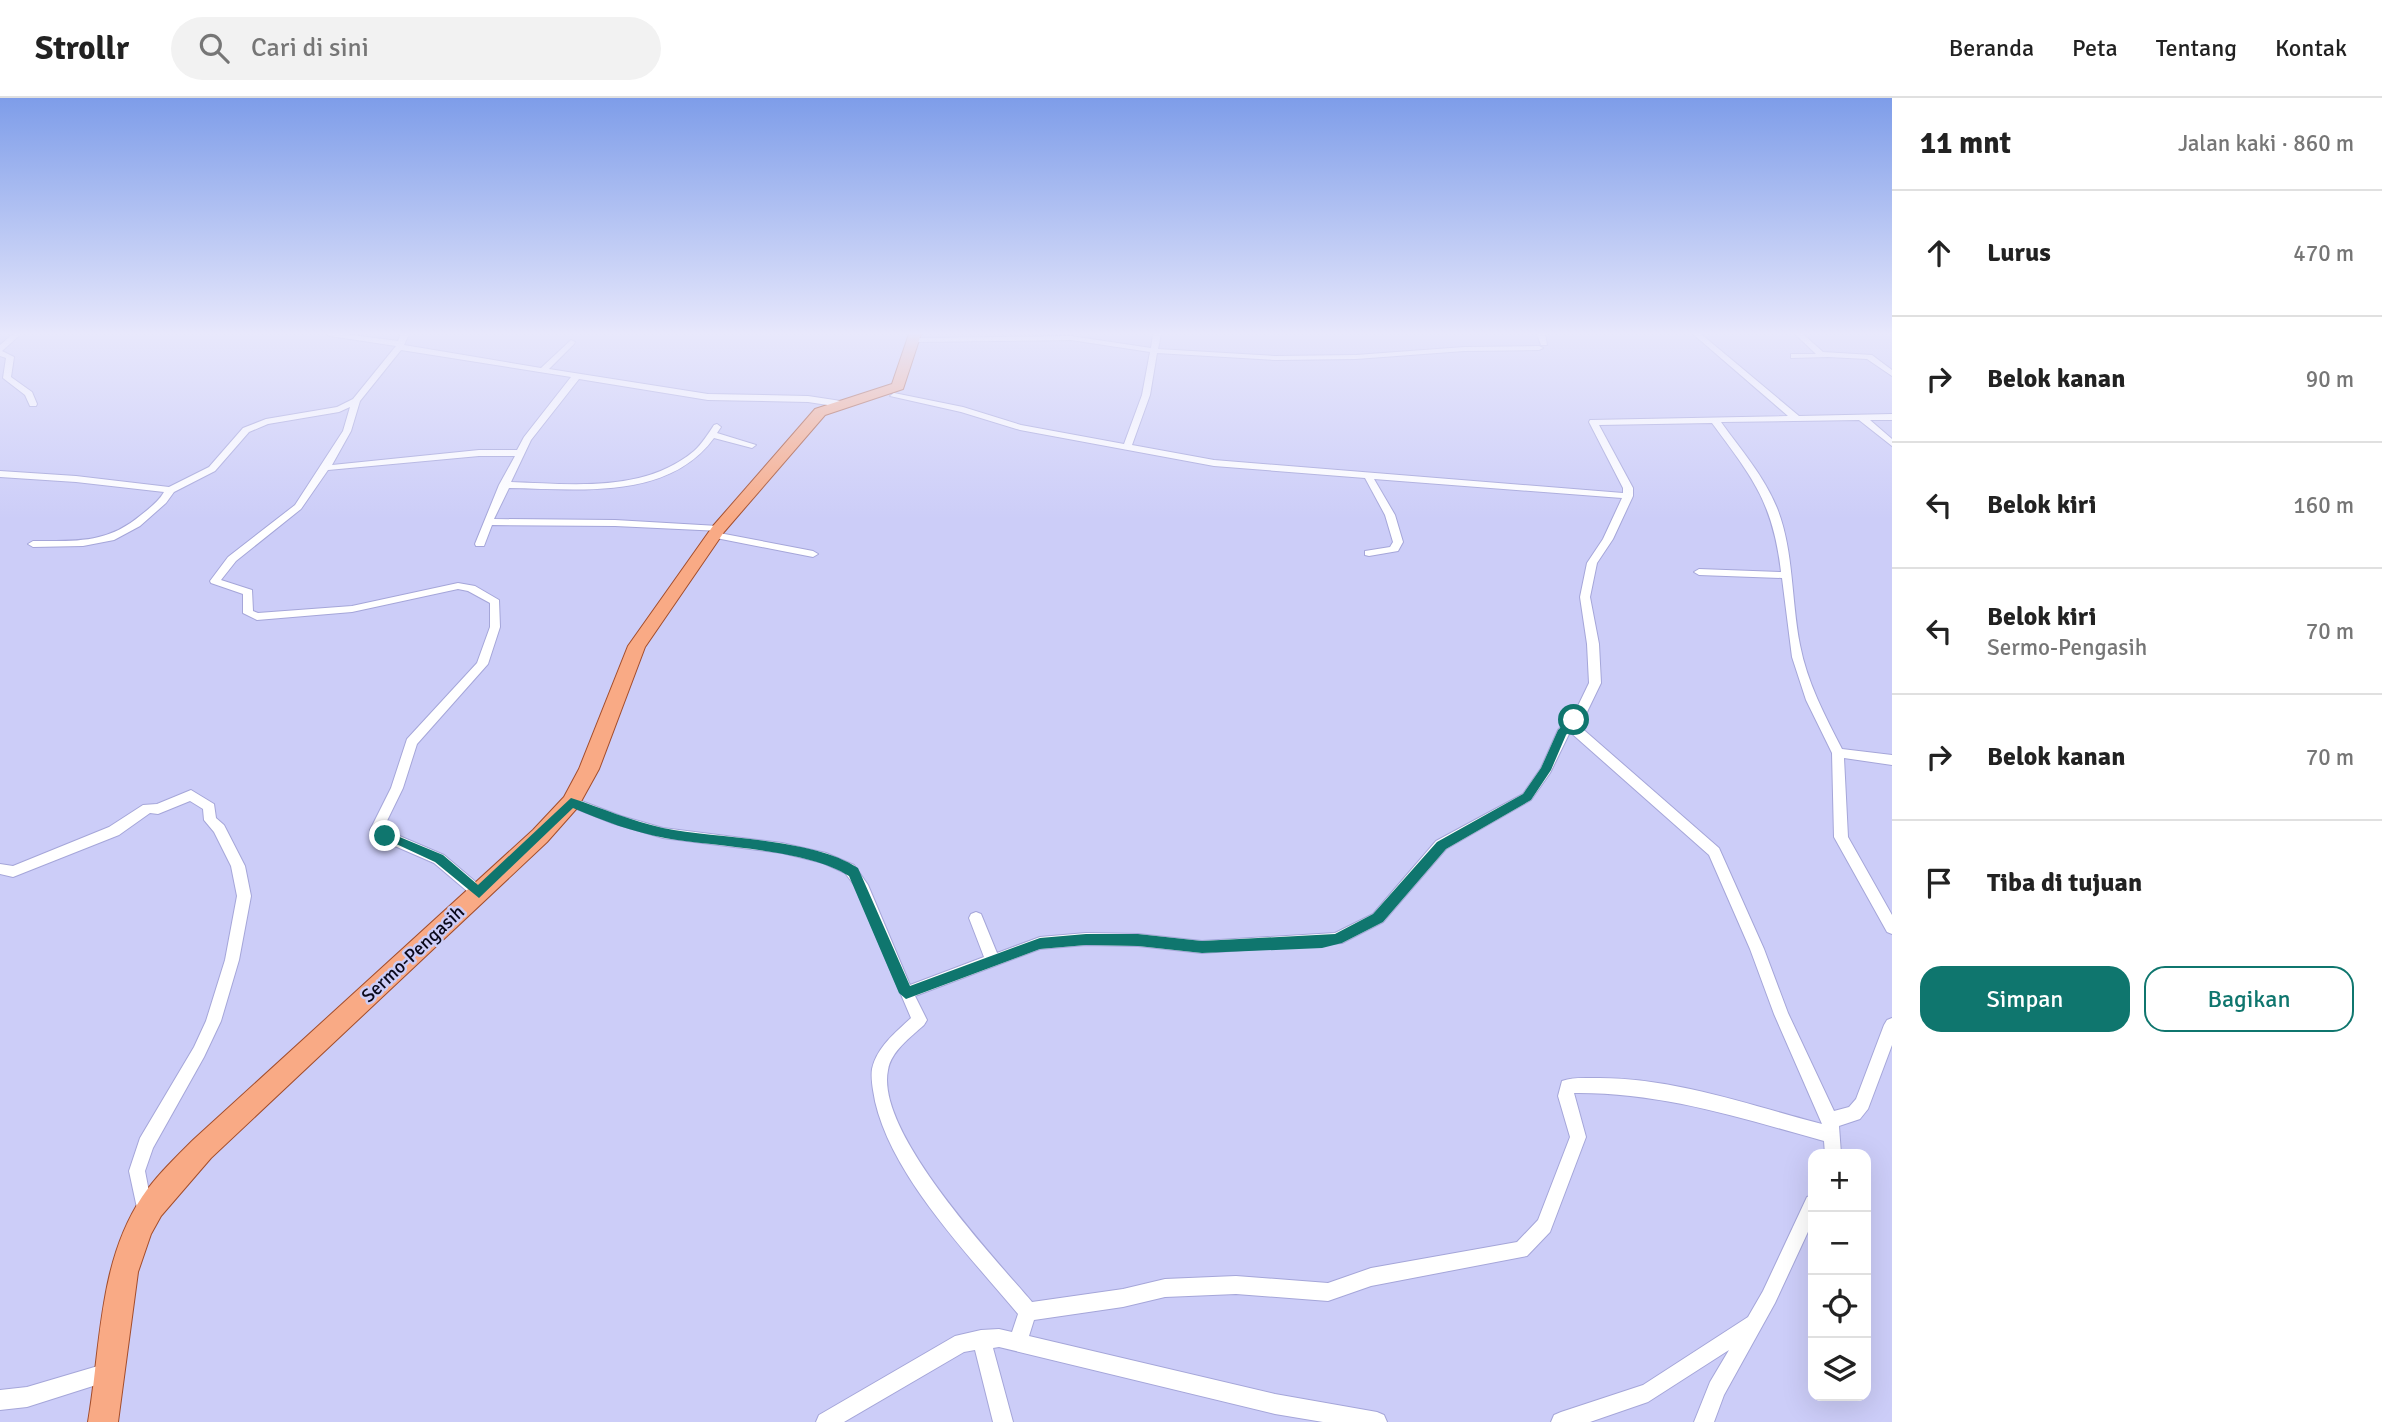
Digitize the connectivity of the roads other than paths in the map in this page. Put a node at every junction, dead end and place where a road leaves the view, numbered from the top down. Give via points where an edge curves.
1 (30, 396) edge
2 (360, 396) edge
3 (562, 396) edge
4 (702, 396) edge
5 (866, 396) edge
6 (894, 396) joint
7 (1146, 396) edge
8 (1770, 396) edge
9 (356, 401) junction
10 (843, 403) junction
11 (33, 404) dead end
12 (1892, 417) edge
13 (1862, 418) junction
14 (1797, 419) junction
15 (1715, 420) junction
16 (1892, 443) edge
17 (752, 445) dead end
18 (1127, 447) junction
19 (519, 453) junction
20 (326, 468) junction
21 (0, 474) edge
22 (1369, 477) junction
23 (504, 485) junction
24 (170, 490) junction
25 (1628, 496) junction
26 (488, 522) junction
27 (716, 532) junction
28 (33, 544) dead end
29 (480, 544) dead end
30 (813, 554) dead end
31 (1369, 554) dead end
32 (1699, 572) dead end
33 (1784, 575) junction
34 (1570, 725) junction
35 (1838, 753) junction
36 (1892, 760) edge
37 (571, 802) junction
38 (0, 869) edge
39 (479, 893) junction
40 (976, 918) dead end
41 (1892, 928) edge
42 (992, 959) junction
43 (906, 993) junction
44 (1892, 1025) edge
45 (1831, 1128) junction
46 (1833, 1149) edge
47 (152, 1206) junction
48 (1809, 1212) edge
49 (1028, 1312) junction
50 (1755, 1322) junction
51 (981, 1339) junction
52 (1018, 1342) junction
53 (111, 1370) junction
54 (0, 1399) edge
55 (103, 1422) edge
56 (826, 1422) edge
57 (1003, 1422) edge
58 (1377, 1422) edge
59 (1562, 1422) edge
60 (1704, 1422) edge

1 - 11 street
2 - 9 street
3 - 19 street
4 - 10 street
5 - 10 main road, Sermo-Pengasih
6 - 10 main road, Sermo-Pengasih
6 - 18 street
7 - 18 street
8 - 14 street
9 - 20 street via 347,431
9 - 24 street via 246,430 212,469
10 - 27 main road, Sermo-Pengasih via 820,412 800,432
12 - 13 street
13 - 14 street
13 - 16 street
14 - 15 street
15 - 25 street via 1593,422
15 - 33 street via 1773,509
17 - 23 street via 715,431 684,464 639,482
18 - 22 street via 1214,463
19 - 20 street
19 - 23 street
20 - 39 street via 298,507 232,559 215,581 250,594 248,613 257,617 352,609 457,586 471,588 495,602 495,627 482,664 411,742 397,788 376,830 439,859
21 - 24 street
22 - 25 street
22 - 31 street via 1390,515 1398,542 1394,549
23 - 26 street
24 - 28 street via 135,527 117,537 93,543
25 - 34 street via 1592,563 1585,597 1595,683
26 - 27 street via 615,523
26 - 29 street
27 - 30 street
27 - 37 main road, Sermo-Pengasih via 637,646 589,769
32 - 33 street
33 - 35 street via 1795,647 1811,697
34 - 42 street via 1527,797 1441,845 1378,918 1337,939 1202,947 1086,939 1040,943
34 - 45 street via 1714,852
35 - 36 street
35 - 41 street via 1840,837
37 - 39 main road, Sermo-Pengasih
37 - 43 street via 615,821 664,833 805,854 841,864 857,878
38 - 47 street via 13,873 114,831 148,808 191,795 209,807 210,820 219,828 238,866 244,896 224,989 199,1052 160,1116 136,1171 143,1202
39 - 47 main road, Sermo-Pengasih via 206,1146
40 - 42 street
42 - 43 street
43 - 49 street via 919,1020 888,1051 879,1074 888,1124 953,1223
44 - 45 street via 1862,1104
45 - 46 street
45 - 49 street via 1650,1090 1568,1086 1566,1096 1578,1137 1544,1226 1521,1250 1371,1277 1328,1292 1236,1285 1165,1288
47 - 53 main road, Sermo-Pengasih via 140,1225 119,1293
48 - 50 street
49 - 52 street
50 - 59 street via 1648,1393
50 - 60 street
51 - 52 street
51 - 56 street via 962,1343
51 - 57 street
52 - 58 street via 1275,1404
53 - 54 street via 27,1397
53 - 55 main road, Sermo-Pengasih

